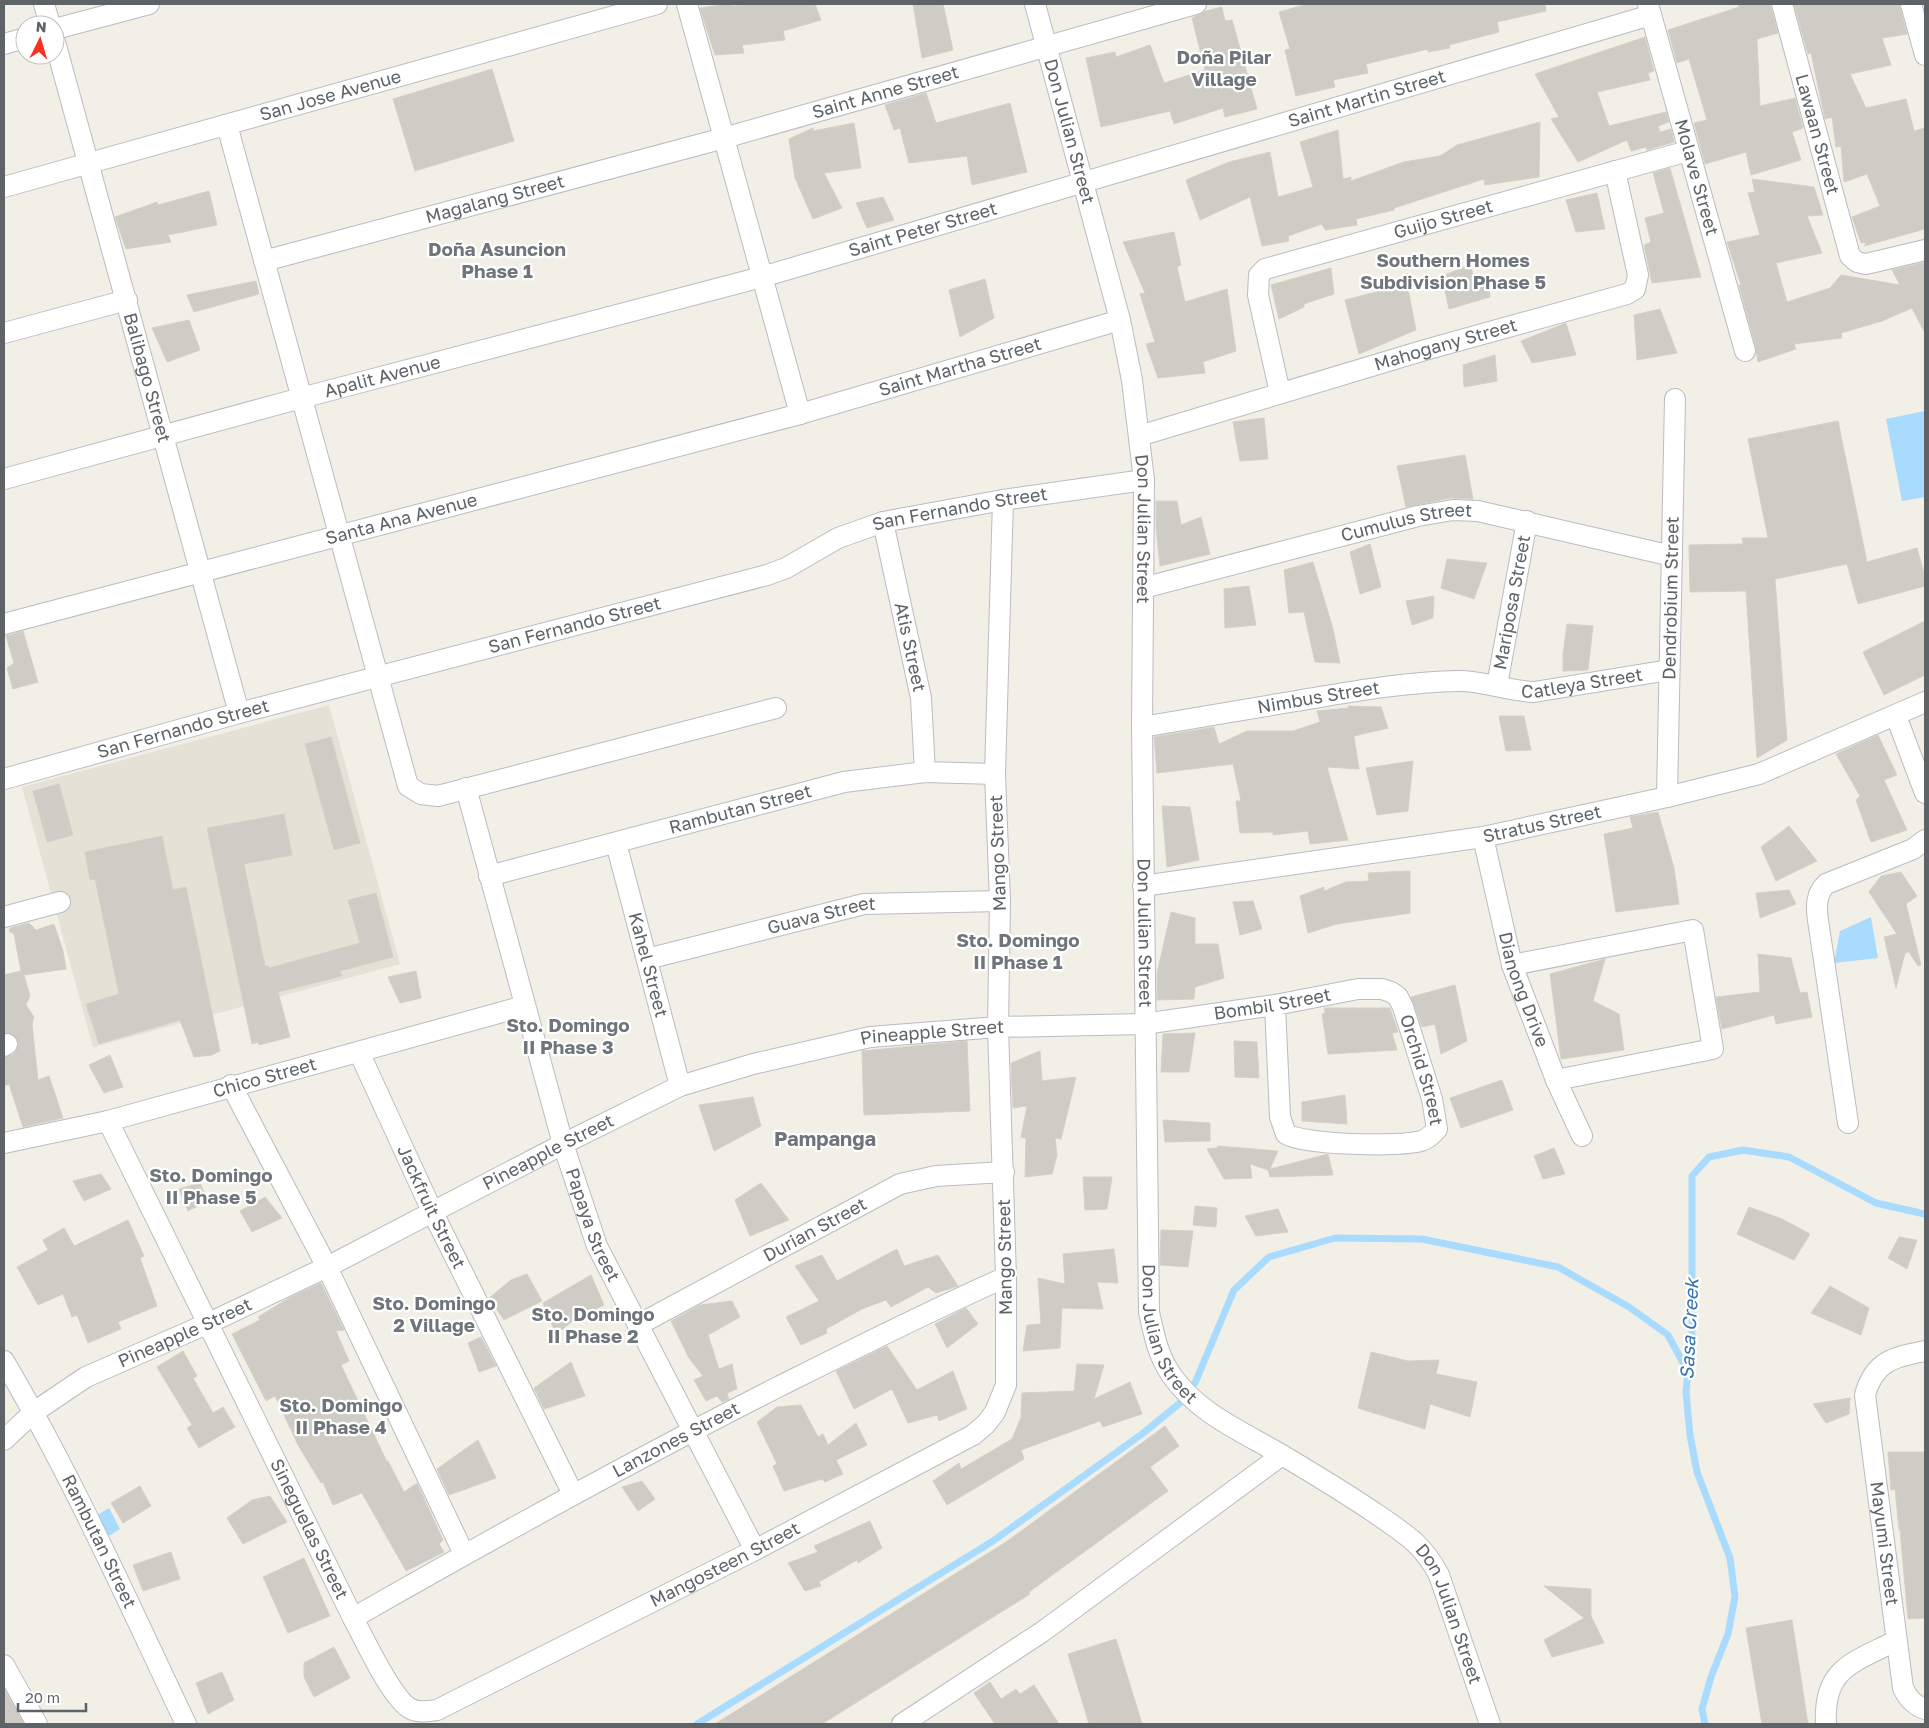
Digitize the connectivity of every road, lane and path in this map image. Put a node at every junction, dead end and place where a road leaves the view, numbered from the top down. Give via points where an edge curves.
1 (149, 4) edge
2 (656, 4) edge
3 (688, 4) edge
4 (1035, 4) edge
5 (1196, 4) edge
6 (1782, 4) edge
7 (1911, 4) edge
8 (1650, 9) edge
9 (65, 26) edge
10 (1047, 46) junction
11 (1925, 55) edge
12 (62, 65) edge
13 (227, 125) junction
14 (724, 138) junction
15 (1688, 151) junction
16 (90, 164) junction
17 (1615, 170) junction
18 (1084, 182) junction
19 (4, 187) edge
20 (1925, 250) edge
21 (264, 261) junction
22 (762, 277) junction
23 (127, 300) junction
24 (1120, 320) junction
25 (4, 332) edge
26 (1745, 351) dead end
27 (1280, 393) junction
28 (301, 398) junction
29 (1675, 398) dead end
30 (800, 414) junction
31 (164, 435) junction
32 (1140, 436) junction
33 (4, 479) edge
34 (1144, 480) junction
35 (1003, 500) junction
36 (1527, 521) junction
37 (882, 522) junction
38 (338, 534) junction
39 (1672, 556) junction
40 (201, 572) junction
41 (1143, 588) junction
42 (4, 624) edge
43 (1668, 670) junction
44 (376, 677) junction
45 (1497, 684) junction
46 (1925, 702) edge
47 (776, 708) dead end
48 (239, 713) junction
49 (1896, 716) junction
50 (1142, 727) junction
51 (925, 772) junction
52 (995, 774) junction
53 (4, 779) edge
54 (466, 788) junction
55 (1925, 793) edge
56 (1668, 797) junction
57 (1484, 837) junction
58 (1925, 840) edge
59 (616, 843) junction
60 (489, 876) junction
61 (1144, 886) junction
62 (1000, 901) junction
63 (60, 902) dead end
64 (4, 917) edge
65 (647, 959) junction
66 (1512, 965) junction
67 (1398, 997) joint
68 (1276, 1005) junction
69 (524, 1006) junction
70 (1144, 1024) junction
71 (998, 1028) junction
72 (359, 1052) junction
73 (1556, 1080) junction
74 (231, 1085) junction
75 (680, 1086) junction
76 (108, 1121) junction
77 (1848, 1123) dead end
78 (1582, 1136) dead end
79 (4, 1143) edge
80 (563, 1144) junction
81 (1004, 1172) junction
82 (432, 1211) junction
83 (327, 1267) junction
84 (1006, 1277) junction
85 (209, 1323) junction
86 (638, 1325) junction
87 (1925, 1351) edge
88 (4, 1361) edge
89 (1006, 1385) joint
90 (34, 1412) junction
91 (692, 1431) junction
92 (4, 1440) edge
93 (1282, 1455) junction
94 (573, 1494) junction
95 (755, 1550) junction
96 (464, 1554) junction
97 (353, 1618) junction
98 (1895, 1641) junction
99 (4, 1665) edge
100 (1919, 1706) edge
101 (418, 1711) joint
102 (37, 1724) edge
103 (186, 1724) edge
104 (902, 1724) edge
105 (1490, 1724) edge
106 (1826, 1724) edge

1 - 9 street
2 - 13 street, San Jose Avenue
3 - 14 street
4 - 10 street, Don Julian Street
5 - 10 street, Saint Anne Street
6 - 20 street, Lawaan Street via 1850,256 1866,264
7 - 11 street
8 - 15 street, Molave Street
8 - 18 street, Saint Martin Street
10 - 14 street, Saint Anne Street
10 - 18 street, Don Julian Street
12 - 16 street, Balibago Street
13 - 16 street, San Jose Avenue
13 - 21 street
14 - 21 street, Magalang Street
14 - 22 street
15 - 17 street, Guijo Street
15 - 26 street, Molave Street
16 - 19 street, San Jose Avenue
16 - 23 street, Balibago Street
17 - 27 street, Mahogany Street via 1638,275 1634,289 1627,294
17 - 27 street, Guijo Street via 1266,269 1259,275 1258,295
18 - 22 street, Saint Peter Street
18 - 24 street, Don Julian Street
21 - 28 street
22 - 28 street, Apalit Avenue
22 - 30 street
23 - 25 street
23 - 31 street, Balibago Street
24 - 30 street, Saint Martha Street
24 - 32 street, Don Julian Street
27 - 32 street, Mahogany Street
28 - 31 street, Apalit Avenue
28 - 38 street
29 - 39 street, Dendrobium Street
30 - 38 street, Santa Ana Avenue
31 - 33 street, Apalit Avenue
31 - 40 street, Balibago Street
32 - 34 street, Don Julian Street
34 - 35 street, San Fernando Street
34 - 41 street, Don Julian Street
35 - 37 street, San Fernando Street
35 - 52 street, Mango Street
36 - 39 street, Cumulus Street
36 - 41 street, Cumulus Street via 1478,511 1453,510 1418,516
36 - 45 street, Mariposa Street
37 - 44 street, San Fernando Street via 838,538 786,568 767,575
37 - 51 street, Atis Street via 921,698
38 - 40 street, Santa Ana Avenue
38 - 44 street
39 - 43 street, Dendrobium Street
40 - 42 street, Santa Ana Avenue
40 - 48 street, Balibago Street
41 - 50 street, Don Julian Street
43 - 45 street, Catleya Street via 1540,692 1516,692
43 - 56 street, Dendrobium Street
44 - 48 street, San Fernando Street
44 - 54 street via 408,786 421,794 438,796
45 - 50 street, Nimbus Street via 1460,681 1393,686
46 - 49 street, Stratus Street
47 - 54 street
48 - 53 street, San Fernando Street
49 - 55 street
49 - 56 street, Stratus Street via 1759,774
50 - 61 street, Don Julian Street
51 - 52 street, Rambutan Street
51 - 59 street, Rambutan Street via 844,782
52 - 62 street, Mango Street
54 - 60 street, Papaya Street
56 - 57 street, Stratus Street
57 - 61 street, Stratus Street
57 - 66 street, Dianong Drive
58 - 77 street via 1826,884 1817,899
59 - 60 street, Rambutan Street
59 - 65 street, Kahel Street
60 - 69 street, Papaya Street
61 - 70 street, Don Julian Street
62 - 65 street, Guava Street via 864,904
62 - 71 street, Mango Street
63 - 64 street
65 - 75 street, Kahel Street
66 - 73 street, Dianong Drive
66 - 73 street via 1693,930 1713,1049
67 - 68 street, Bombil Street via 1382,989 1358,989
67 - 68 street, Orchid Street via 1432,1099 1436,1129 1432,1136 1408,1143 1314,1141 1286,1134 1280,1117
68 - 70 street, Bombil Street
69 - 72 street, Chico Street
69 - 80 street, Papaya Street
70 - 71 street, Pineapple Street
70 - 93 street, Don Julian Street via 1149,1312 1157,1349 1172,1376 1196,1402 1219,1420
71 - 75 street, Pineapple Street via 870,1037 753,1064
71 - 81 street, Mango Street
72 - 74 street, Chico Street
72 - 82 street, Jackfruit Street
73 - 78 street, Dianong Drive
74 - 76 street, Chico Street
74 - 83 street
75 - 80 street, Pineapple Street
76 - 79 street, Chico Street
76 - 85 street, Sineguelas Street
80 - 82 street, Pineapple Street
80 - 86 street, Papaya Street via 597,1246
81 - 84 street, Mango Street
81 - 86 street, Durian Street via 936,1176 900,1184
82 - 83 street, Pineapple Street
82 - 94 street, Jackfruit Street
83 - 85 street, Pineapple Street
83 - 96 street
84 - 89 street, Mango Street
84 - 91 street, Lanzones Street via 912,1319
85 - 90 street, Pineapple Street via 86,1377
85 - 97 street, Sineguelas Street
86 - 91 street, Papaya Street
87 - 98 street, Mayumi Street via 1890,1360 1877,1369 1869,1380 1865,1395
88 - 90 street, Rambutan Street
89 - 95 street, Mangosteen Street via 995,1412 973,1435
90 - 92 street, Pineapple Street
90 - 103 street, Rambutan Street
91 - 94 street, Lanzones Street
91 - 95 street, Papaya Street
93 - 104 street via 1042,1632
93 - 105 street, Don Julian Street via 1368,1509 1428,1554 1440,1575
94 - 96 street, Lanzones Street
95 - 101 street, Mangosteen Street via 437,1710
96 - 97 street, Lanzones Street
97 - 101 street, Sineguelas Street via 392,1690 403,1704
98 - 100 street, Mayumi Street via 1903,1688
98 - 106 street via 1843,1669 1828,1695
99 - 102 street

